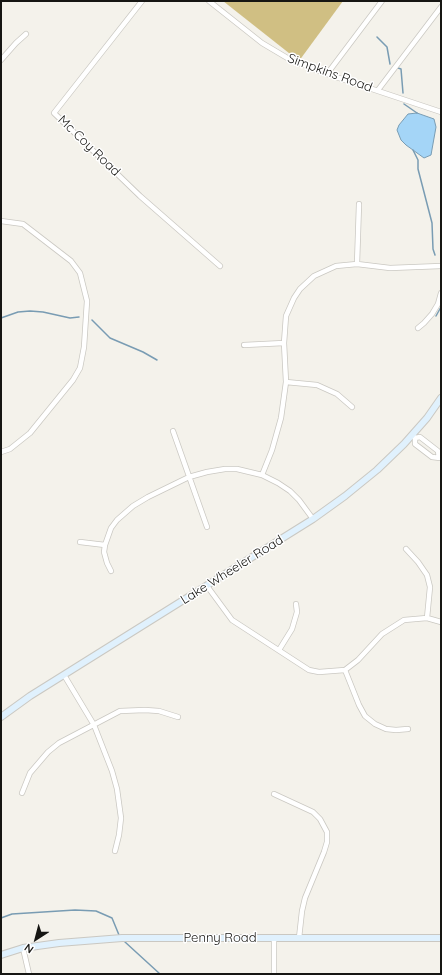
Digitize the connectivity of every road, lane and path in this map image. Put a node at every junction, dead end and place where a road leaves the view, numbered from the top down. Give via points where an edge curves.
1 (142, 1) edge
2 (208, 1) edge
3 (382, 1) edge
4 (441, 7) edge
5 (26, 34) dead end
6 (1, 60) edge
7 (327, 74) junction
8 (378, 90) junction
9 (441, 112) edge
10 (359, 204) dead end
11 (1, 221) edge
12 (357, 264) junction
13 (220, 266) dead end
14 (441, 266) edge
15 (441, 293) edge
16 (418, 328) dead end
17 (284, 343) junction
18 (244, 345) dead end
19 (286, 382) junction
20 (441, 398) edge
21 (352, 407) dead end
22 (173, 431) dead end
23 (414, 436) junction
24 (1, 452) edge
25 (440, 458) edge
26 (262, 474) junction
27 (190, 477) junction
28 (313, 519) junction
29 (207, 527) dead end
30 (80, 542) dead end
31 (104, 545) junction
32 (406, 549) dead end
33 (111, 571) dead end
34 (207, 586) junction
35 (296, 604) dead end
36 (428, 618) junction
37 (441, 622) edge
38 (279, 650) junction
39 (345, 670) junction
40 (64, 675) junction
41 (178, 716) dead end
42 (1, 717) edge
43 (94, 725) junction
44 (408, 729) dead end
45 (22, 793) dead end
46 (274, 794) dead end
47 (115, 852) dead end
48 (274, 938) junction
49 (299, 938) junction
50 (441, 938) edge
51 (23, 948) junction
52 (1, 955) edge
53 (29, 974) edge
54 (274, 974) edge

1 - 13 street, Mc Coy Road via 54,113 140,196
2 - 7 street, Simpkins Road via 277,53
3 - 7 street
4 - 8 street
5 - 6 street
7 - 8 street, Simpkins Road
8 - 9 street, Simpkins Road
10 - 12 street
11 - 24 street via 23,224 71,261 80,273 87,301 80,368 30,433 10,449
12 - 14 street via 390,268
12 - 17 street via 336,266 322,272 300,290 286,316
15 - 16 street via 432,314
17 - 18 street
17 - 19 street
19 - 21 street via 322,387 337,394
19 - 26 street via 278,431
20 - 23 street, Lake Wheeler Road
22 - 27 street
23 - 25 street via 420,437 438,451
23 - 25 street via 415,444 432,457
23 - 28 street, Lake Wheeler Road via 377,470
26 - 27 street via 225,469
26 - 28 street via 290,491
27 - 29 street
27 - 31 street via 148,497 123,513 111,528
28 - 34 street, Lake Wheeler Road
30 - 31 street
31 - 33 street
32 - 36 street via 427,575 430,587
34 - 38 street via 232,620
34 - 40 street, Lake Wheeler Road
35 - 38 street via 297,612 292,629
36 - 37 street
36 - 39 street via 404,620 392,626
38 - 39 street via 309,670
39 - 44 street via 365,716 386,729
40 - 42 street, Lake Wheeler Road
40 - 43 street
41 - 43 street via 159,711 120,711
43 - 45 street via 58,743 48,752 30,773
43 - 47 street via 112,770 120,805 121,818
46 - 49 street via 313,812 320,819 326,832 324,852 305,898
48 - 49 street, Penny Road
48 - 51 street, Penny Road via 122,938
48 - 54 street
49 - 50 street, Penny Road
51 - 52 street, Penny Road
51 - 53 street

